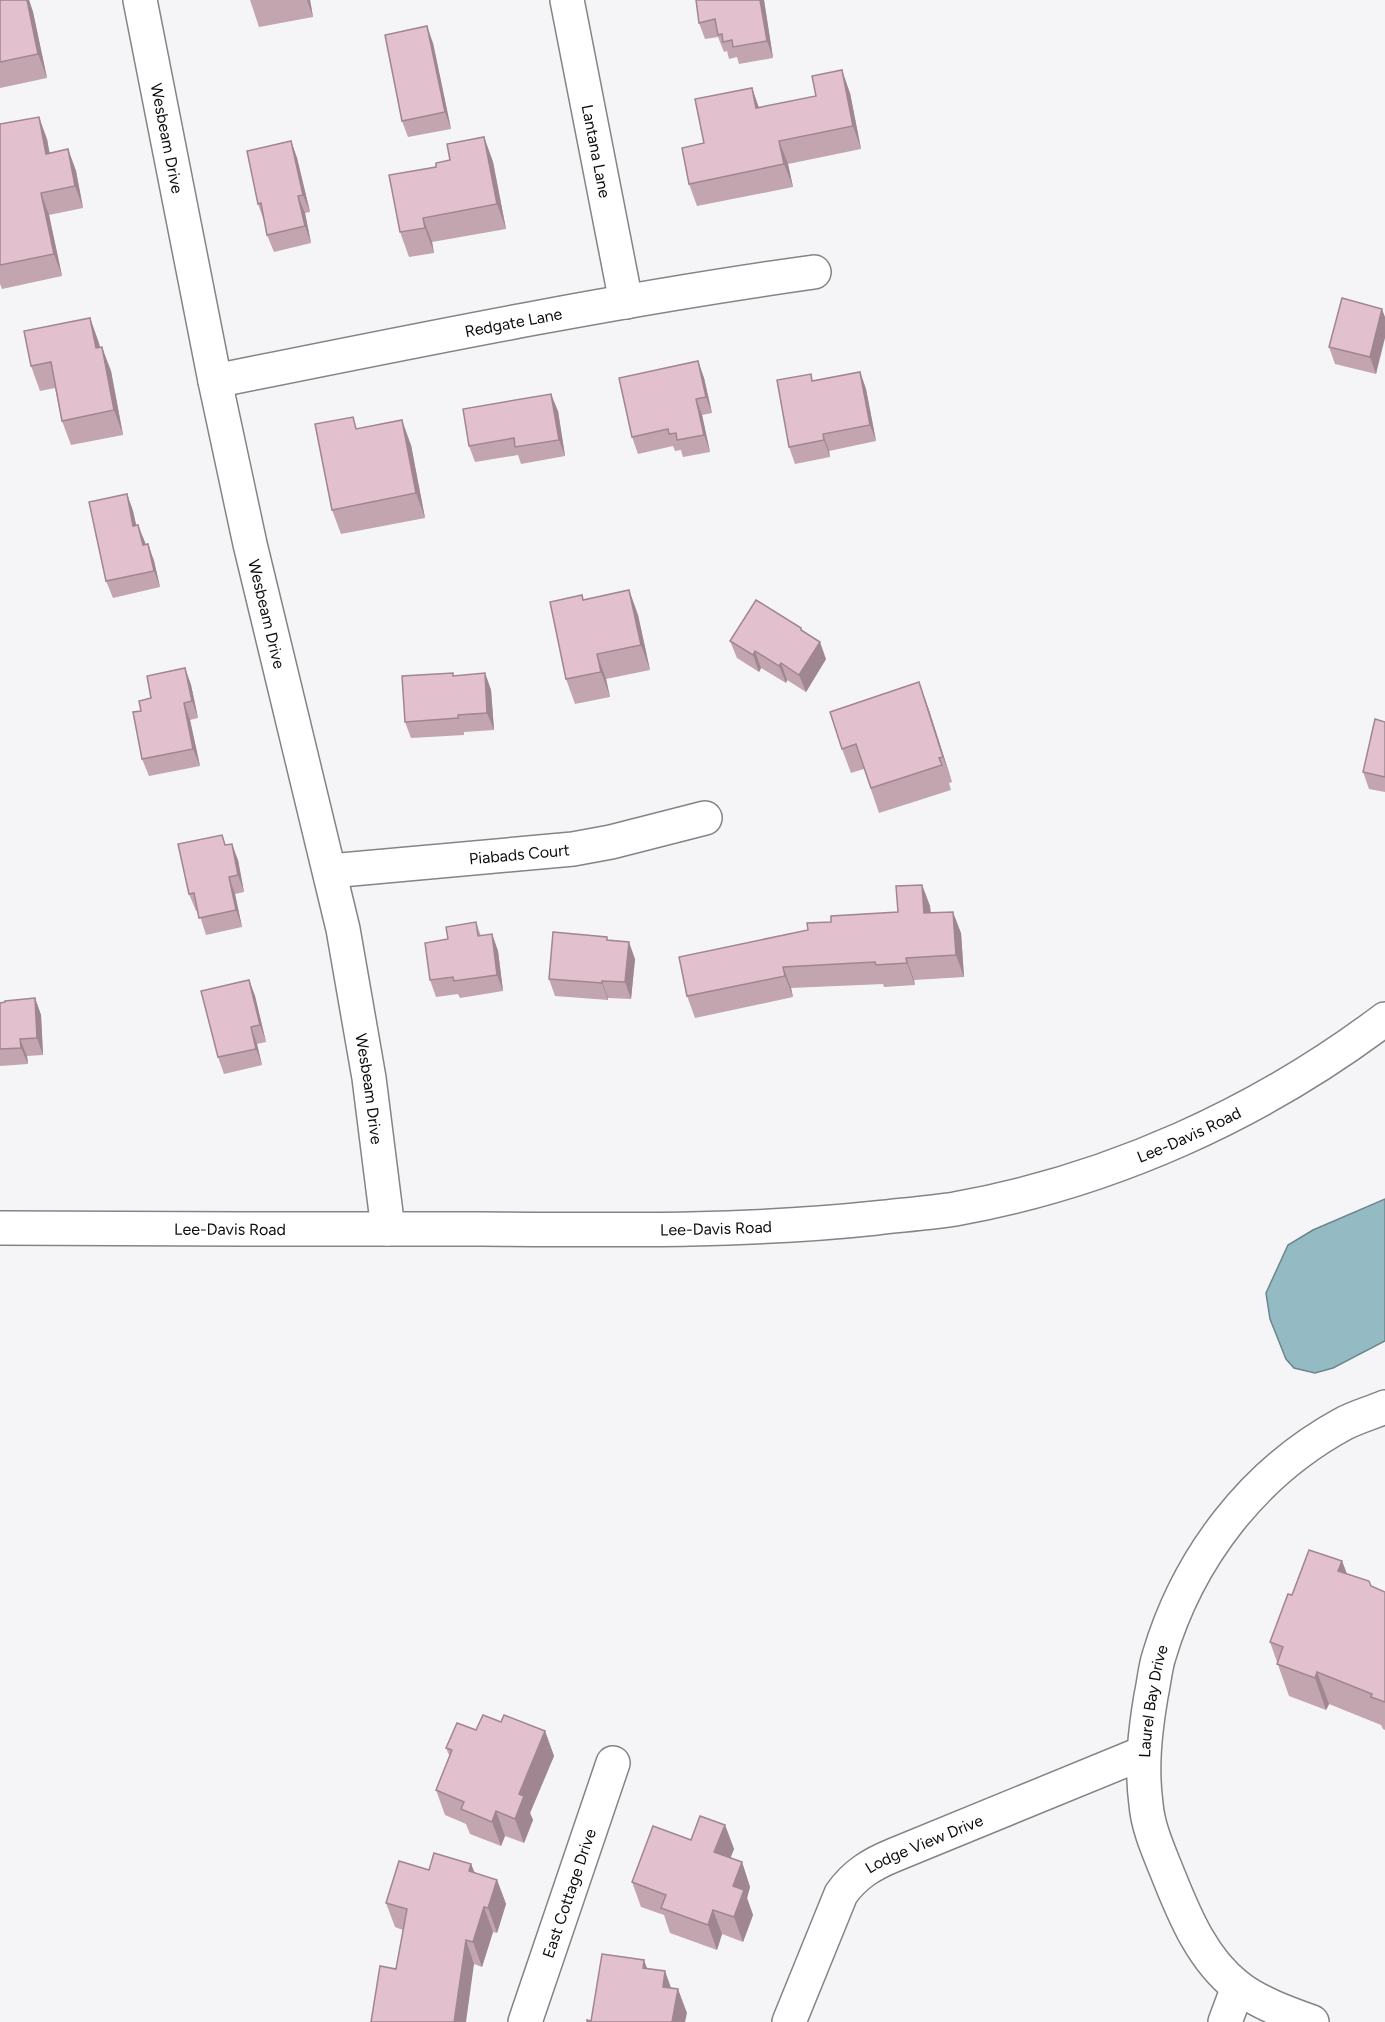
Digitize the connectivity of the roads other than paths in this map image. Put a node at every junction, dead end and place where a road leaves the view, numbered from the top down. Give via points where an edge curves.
1 (140, 0) edge
2 (567, 0) edge
3 (814, 272) dead end
4 (626, 302) junction
5 (215, 381) junction
6 (705, 818) dead end
7 (330, 872) junction
8 (1385, 1019) edge
9 (0, 1228) edge
10 (387, 1229) junction
11 (1385, 1407) edge
12 (1143, 1753) junction
13 (613, 1763) dead end
14 (1238, 1987) junction
15 (525, 2022) edge
16 (789, 2022) edge
17 (1225, 2022) edge
18 (1312, 2022) edge

1 - 5 street, Wesbeam Drive
2 - 4 street, Lantana Lane
3 - 4 street, Redgate Lane
4 - 5 street, Redgate Lane
5 - 7 street, Wesbeam Drive via 250,544
6 - 7 street, Piabads Court via 573,849
7 - 10 street, Wesbeam Drive via 369,1078
8 - 10 street, Lee-Davis Road via 1347,1048 1268,1097 1180,1140 1104,1170 1010,1197 952,1209 815,1224 689,1229
9 - 10 street, Lee-Davis Road
11 - 12 street, Laurel Bay Drive via 1345,1423 1282,1466 1242,1504 1208,1547 1180,1598 1158,1657
12 - 14 street, Laurel Bay Drive via 1146,1806 1157,1847 1208,1957
12 - 16 street, Lodge View Drive via 864,1869 841,1894
13 - 15 street, East Cottage Drive
14 - 17 street
14 - 18 street, Laurel Bay Drive via 1275,2008

